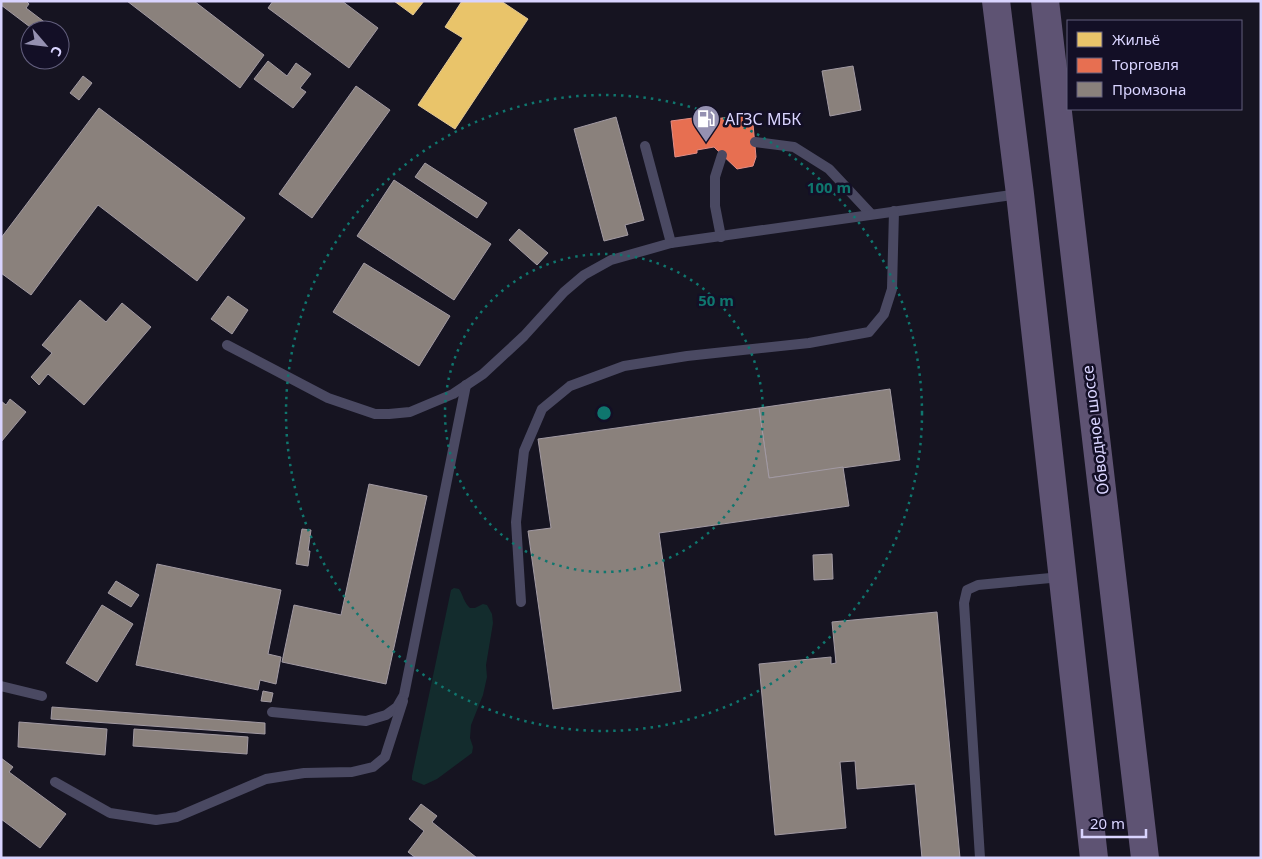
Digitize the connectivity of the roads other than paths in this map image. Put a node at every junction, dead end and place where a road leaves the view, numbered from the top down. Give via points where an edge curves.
1 (996, 1) edge
2 (1044, 1) edge
3 (755, 142) dead end
4 (645, 146) dead end
5 (722, 155) dead end
6 (1020, 194) junction
7 (894, 210) junction
8 (871, 214) junction
9 (721, 237) junction
10 (671, 243) junction
11 (226, 345) dead end
12 (466, 385) junction
13 (1062, 577) junction
14 (521, 602) dead end
15 (1, 686) edge
16 (404, 695) junction
17 (42, 696) dead end
18 (272, 712) dead end
19 (54, 782) dead end
20 (980, 858) edge
21 (1094, 858) edge
22 (1145, 858) edge

1 - 6 main road
2 - 22 main road, Обводное шоссе
3 - 8 lane via 794,146 829,169
4 - 10 lane
5 - 9 lane via 715,177 715,206
6 - 7 lane
6 - 13 main road
7 - 8 lane
7 - 14 lane via 892,289 884,314 869,332 810,343 624,366 570,386 542,409 524,451 516,522
8 - 9 lane
9 - 10 lane
10 - 12 lane via 611,260 584,274 524,336 483,374
11 - 12 lane via 328,398 375,414 410,412
12 - 16 lane
13 - 20 lane via 978,585 967,590 964,603
13 - 21 main road
15 - 17 lane
16 - 18 lane via 397,707 386,715 366,722
16 - 19 lane via 385,757 373,767 352,772 304,773 266,779 177,817 156,820 110,812

